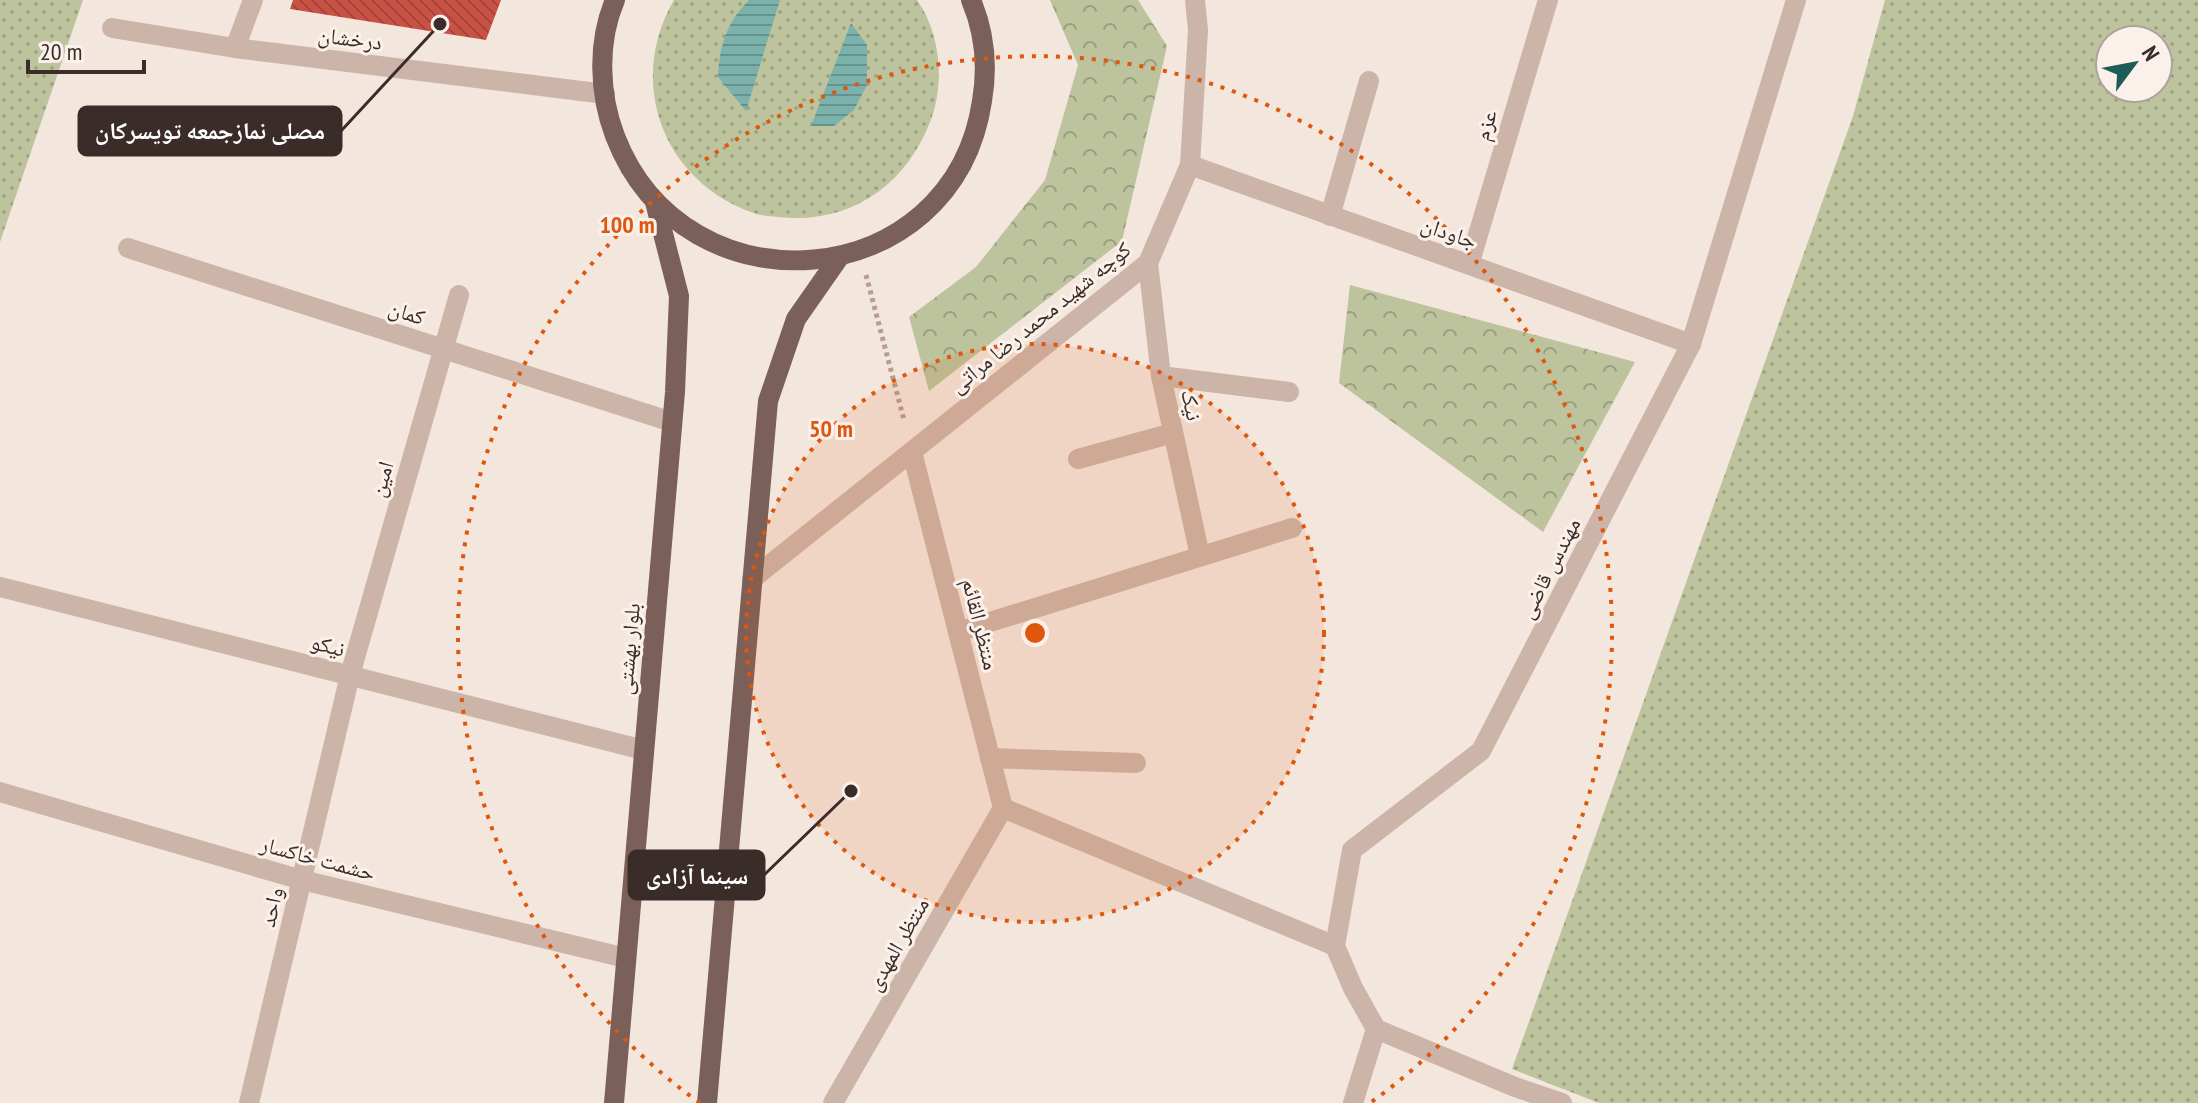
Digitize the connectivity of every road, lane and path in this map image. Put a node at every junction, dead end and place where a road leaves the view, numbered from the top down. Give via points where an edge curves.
1 (253, 0) edge
2 (615, 0) edge
3 (971, 0) edge
4 (1195, 0) edge
5 (1548, 0) edge
6 (1796, 0) edge
7 (112, 28) dead end
8 (235, 48) junction
9 (1369, 81) dead end
10 (605, 94) junction
11 (1190, 165) junction
12 (655, 202) junction
13 (1330, 216) junction
14 (128, 248) dead end
15 (850, 253) junction
16 (1148, 263) junction
17 (1469, 265) junction
18 (459, 295) dead end
19 (1691, 344) junction
20 (443, 349) junction
21 (1161, 376) junction
22 (1289, 392) dead end
23 (672, 422) junction
24 (1173, 433) junction
25 (912, 452) junction
26 (1078, 459) dead end
27 (1292, 528) dead end
28 (1200, 556) junction
29 (752, 579) junction
30 (0, 587) edge
31 (958, 632) junction
32 (350, 675) junction
33 (644, 750) junction
34 (990, 758) junction
35 (1136, 763) dead end
36 (0, 792) edge
37 (1003, 808) junction
38 (302, 880) junction
39 (1335, 946) junction
40 (626, 958) junction
41 (1376, 1029) junction
42 (1513, 1095) edge
43 (249, 1103) edge
44 (614, 1103) edge
45 (707, 1103) edge
46 (833, 1103) edge
47 (1353, 1103) edge
48 (1562, 1103) edge

1 - 8 street
2 - 10 main road via 601,64
3 - 15 main road via 981,24 986,74 979,123 959,170 927,209 887,238
4 - 11 street, کوچه شهید محمد رضا مراتی
5 - 17 street, عزم
6 - 19 street, مهندس قاضی
7 - 8 street, درخشان
8 - 10 street, درخشان
9 - 13 street
10 - 12 main road via 625,162
11 - 13 street, جاودان
11 - 16 street, کوچه شهید محمد رضا مراتی
12 - 15 main road via 694,234 740,254 790,262
12 - 23 main road, بلوار بهشتی via 679,296
13 - 17 street, جاودان
14 - 20 street, کمان
15 - 25 path
15 - 29 main road via 796,319 768,401
16 - 21 street, نیک
16 - 25 street, کوچه شهید محمد رضا مراتی
17 - 19 street, جاودان
18 - 20 street, امین
19 - 39 street, مهندس قاضی via 1481,751 1352,850
20 - 23 street, کمان
20 - 32 street, امین
21 - 22 street
21 - 24 street, نیک
23 - 33 main road, بلوار بهشتی
24 - 26 street
24 - 28 street, نیک
25 - 29 street, کوچه شهید محمد رضا مراتی
25 - 31 street, منتظر القائم
27 - 28 street
28 - 31 street
29 - 45 main road
30 - 32 street, نیکو
31 - 34 street, منتظر القائم
32 - 33 street, نیکو
32 - 38 street, واحد
33 - 40 main road, بلوار بهشتی
34 - 35 street
34 - 37 street, منتظر القائم
36 - 38 street, حشمت خاکسار
37 - 39 street
37 - 46 street, منتظر المهدی
38 - 40 street, حشمت خاکسار
38 - 43 street, واحد
39 - 41 street
40 - 44 main road, بلوار بهشتی
41 - 42 street
41 - 47 street
42 - 48 street

